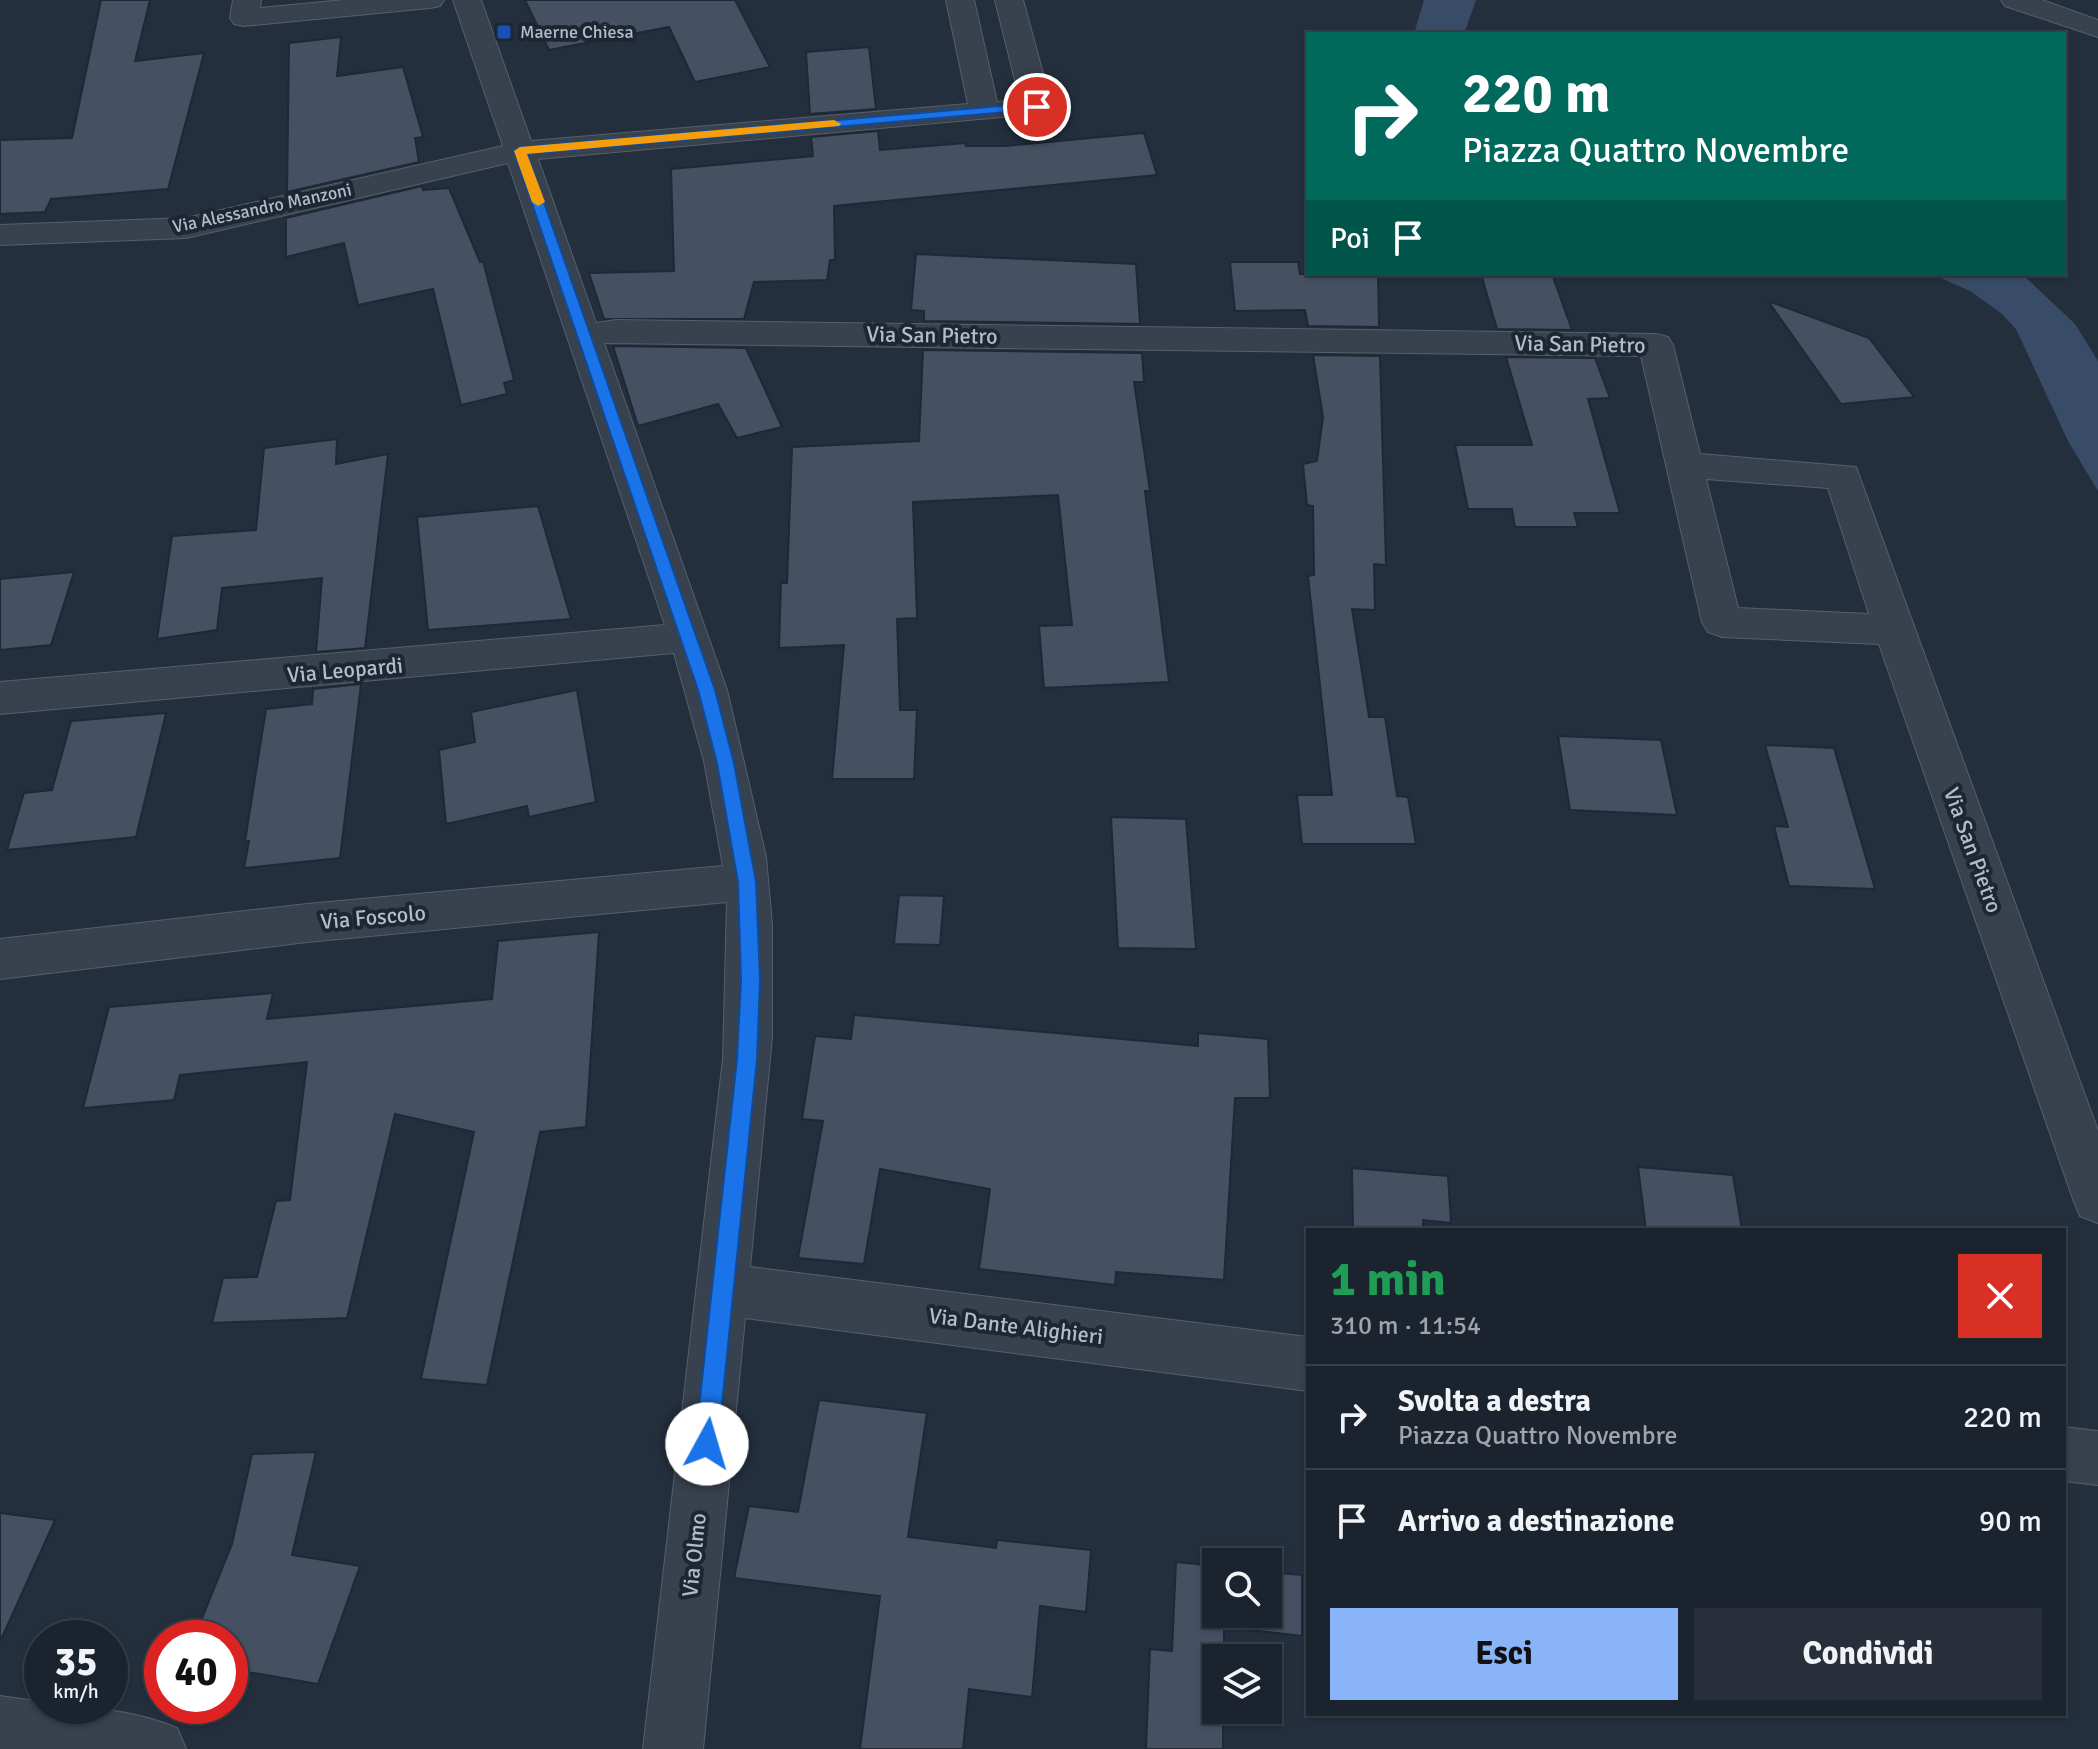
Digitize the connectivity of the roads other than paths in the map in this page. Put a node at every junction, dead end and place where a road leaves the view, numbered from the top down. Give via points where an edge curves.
1 (247, 0) edge
2 (430, 0) edge
3 (467, 0) edge
4 (960, 0) edge
5 (1009, 0) edge
6 (2015, 0) edge
7 (2098, 29) edge
8 (984, 111) junction
9 (520, 151) junction
10 (0, 235) edge
11 (586, 335) junction
12 (1684, 465) junction
13 (1894, 630) junction
14 (689, 635) junction
15 (0, 698) edge
16 (747, 882) junction
17 (0, 959) edge
18 (2098, 1199) edge
19 (724, 1292) junction
20 (1306, 1364) edge
21 (2066, 1454) edge
22 (2098, 1458) edge
23 (0, 1726) edge
24 (156, 1749) edge
25 (673, 1749) edge

1 - 2 street via 244,18
3 - 9 street, Via Olmo
4 - 8 street
5 - 8 street, Via Alessandro Manzoni via 1037,107
6 - 7 street
8 - 9 street, Via Alessandro Manzoni
9 - 10 street, Via Alessandro Manzoni via 186,228
9 - 11 street, Via Olmo
11 - 12 street, Via San Pietro via 616,331 1656,345
11 - 14 street, Via Olmo
12 - 13 street via 1843,476
12 - 13 street, Via San Pietro via 1722,622
13 - 18 street, Via San Pietro
14 - 15 street, Via Leopardi
14 - 16 street, Via Olmo via 721,739
16 - 17 street, Via Foscolo via 307,923
16 - 19 street, Via Olmo via 747,1059
19 - 20 street, Via Dante Alighieri
19 - 25 street, Via Olmo
21 - 22 street
23 - 24 street

